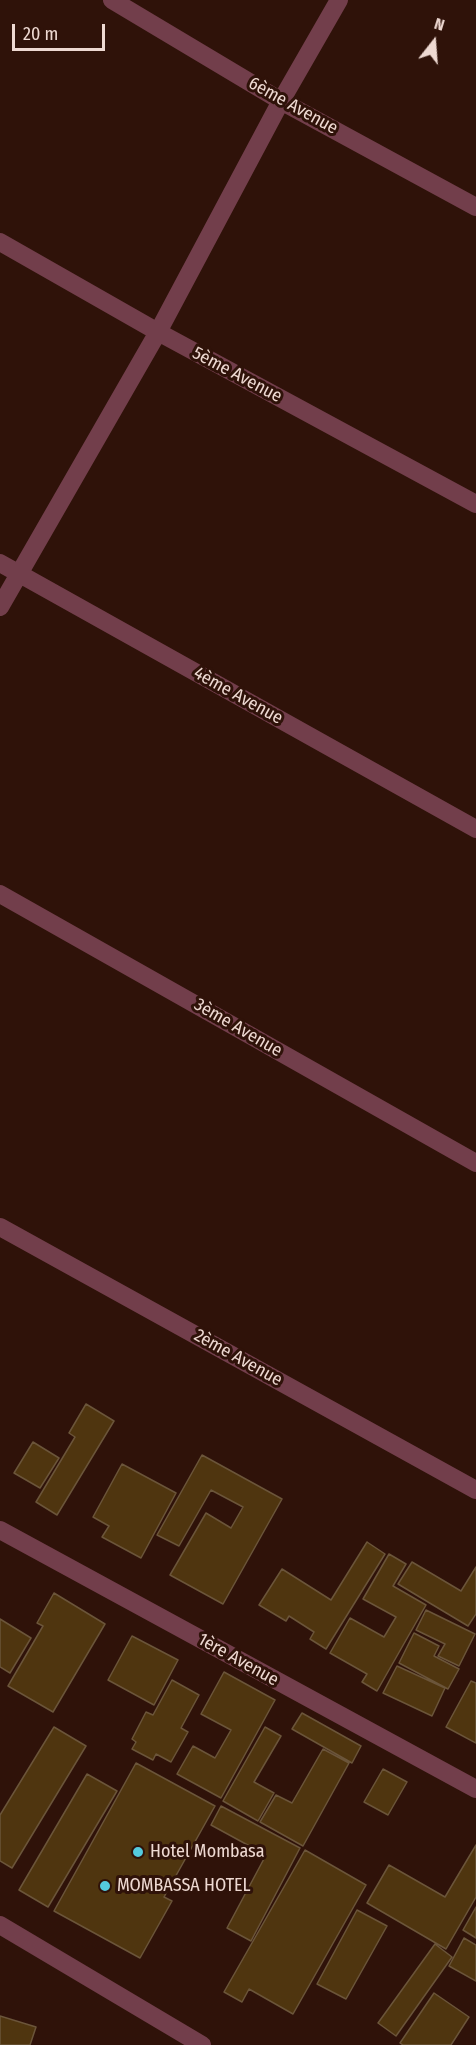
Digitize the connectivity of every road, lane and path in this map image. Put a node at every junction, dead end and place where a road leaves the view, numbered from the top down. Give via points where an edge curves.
1 (112, 0) edge
2 (339, 0) edge
3 (281, 101) junction
4 (476, 207) edge
5 (0, 242) edge
6 (158, 332) junction
7 (476, 504) edge
8 (0, 563) edge
9 (20, 574) junction
10 (0, 608) edge
11 (476, 830) edge
12 (0, 894) edge
13 (476, 1163) edge
14 (0, 1227) edge
15 (476, 1490) edge
16 (0, 1530) edge
17 (476, 1789) edge
18 (0, 1925) edge
19 (202, 2045) edge

1 - 3 street, 6ème Avenue
2 - 3 street
3 - 4 street, 6ème Avenue
3 - 6 street
5 - 6 street, 5ème Avenue
6 - 7 street, 5ème Avenue
6 - 9 street
8 - 9 street, 4ème Avenue
9 - 10 street
9 - 11 street, 4ème Avenue
12 - 13 street, 3ème Avenue
14 - 15 street, 2ème Avenue
16 - 17 street, 1ère Avenue
18 - 19 street

